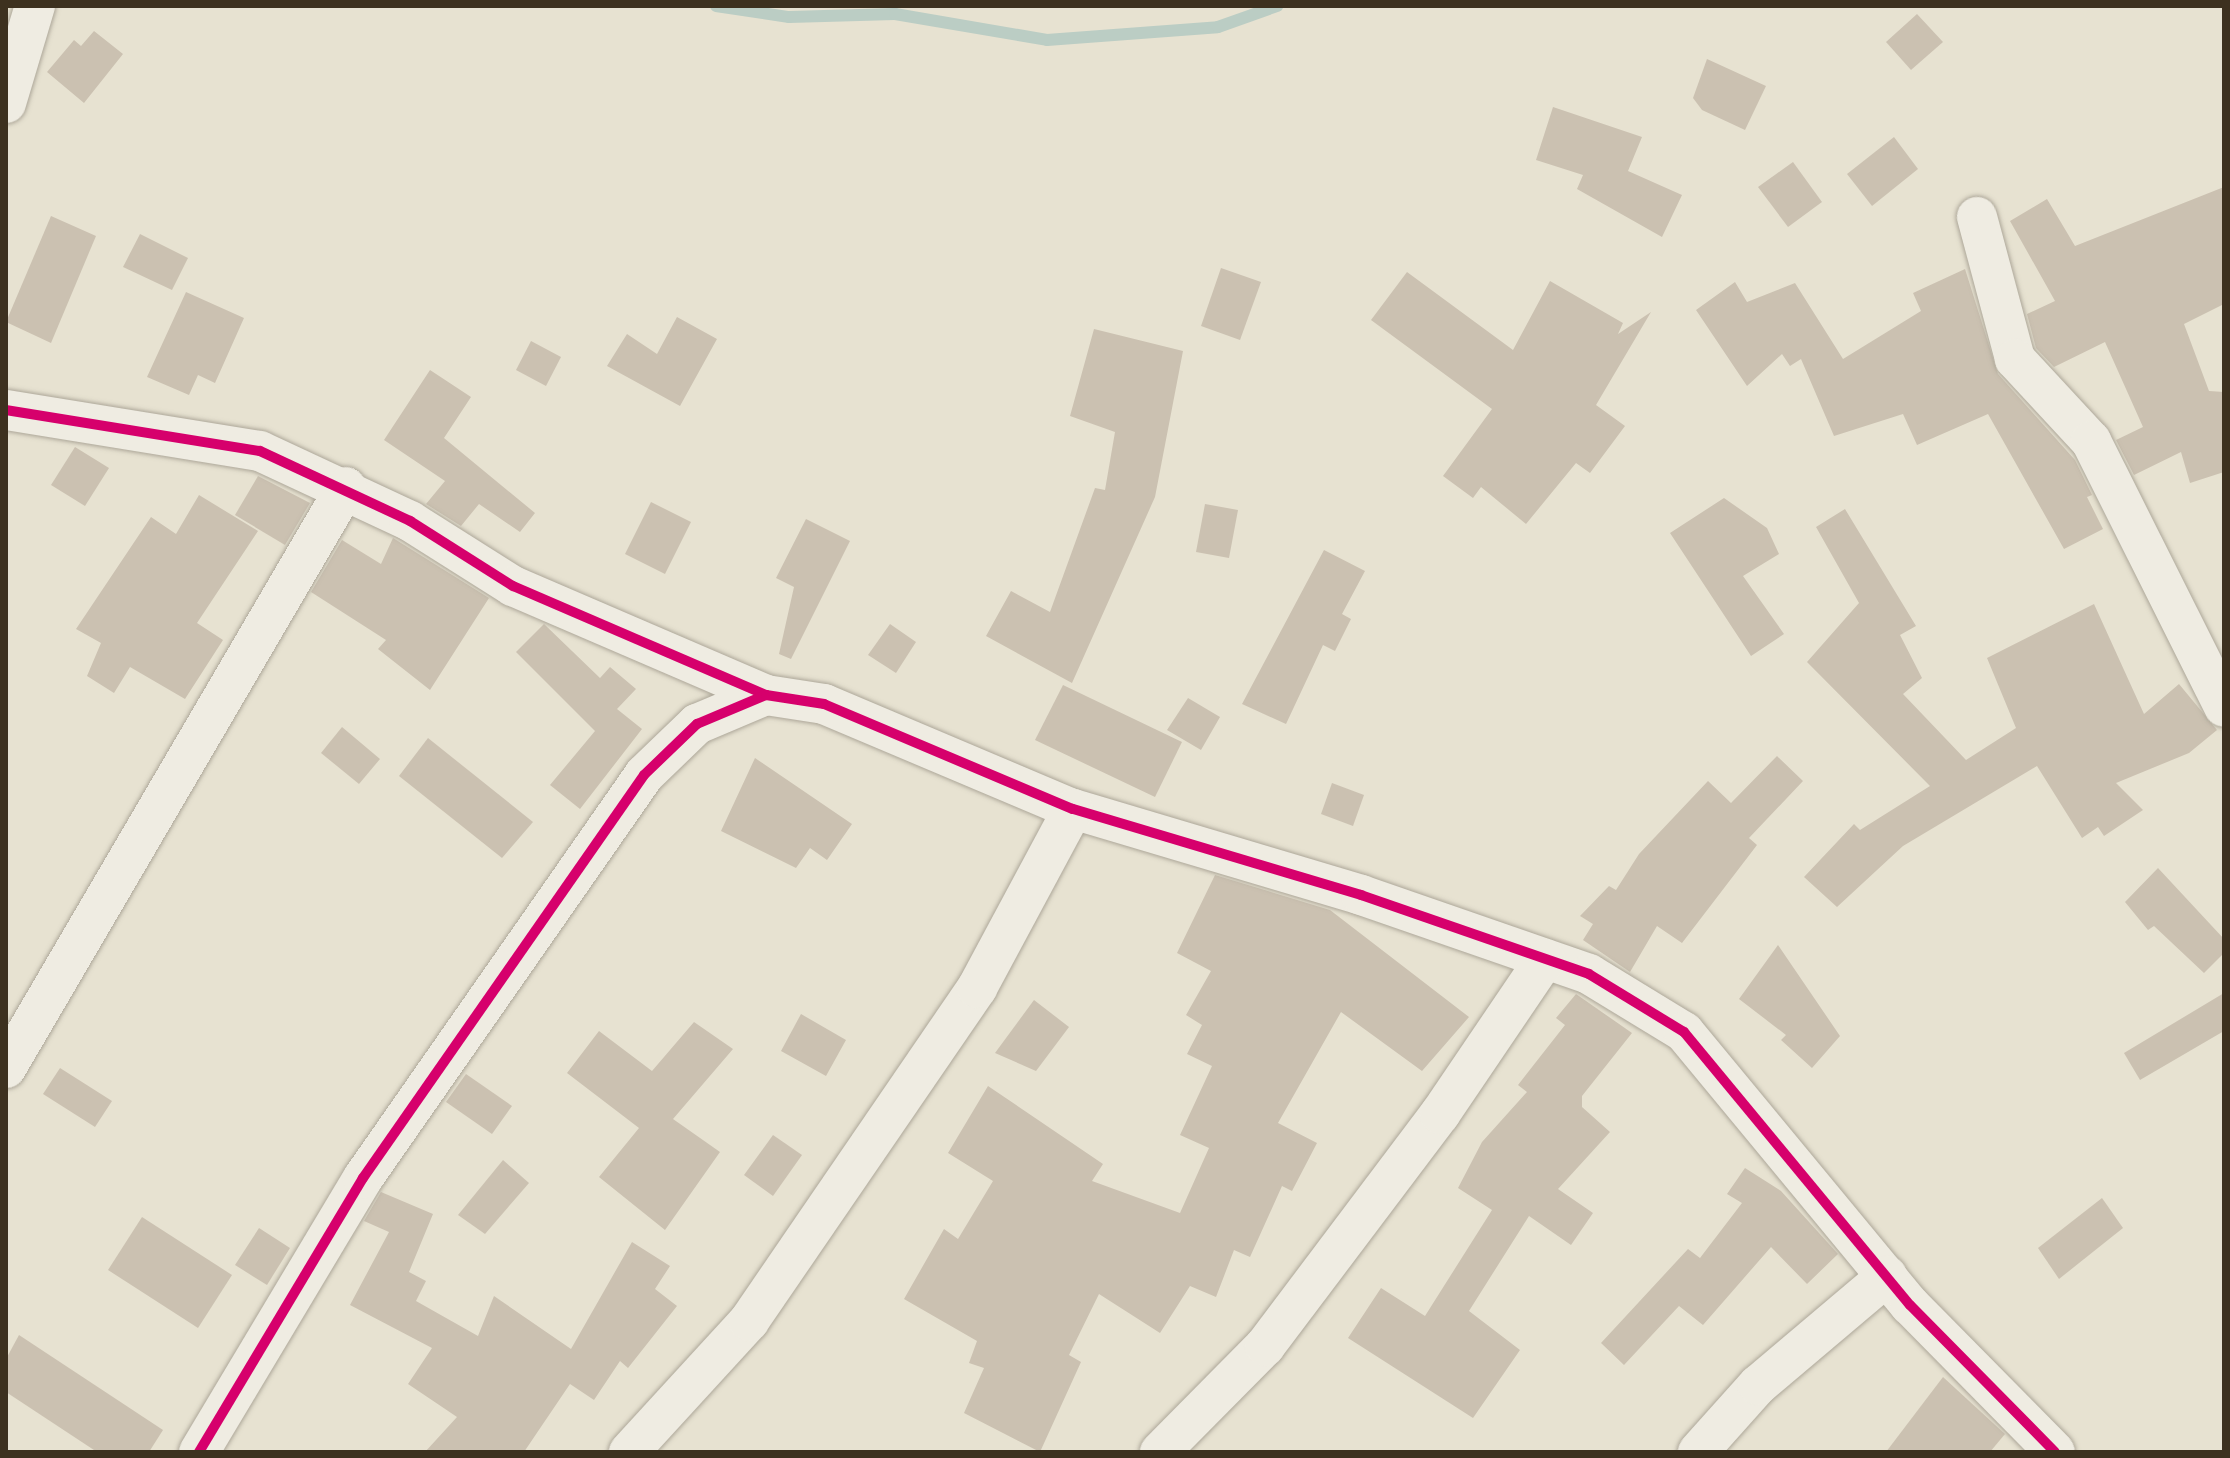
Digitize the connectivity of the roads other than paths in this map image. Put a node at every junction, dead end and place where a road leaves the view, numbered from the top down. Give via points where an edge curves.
1 (35, 6) edge
2 (6, 103) edge
3 (1977, 217) dead end
4 (6, 410) edge
5 (346, 487) junction
6 (766, 695) junction
7 (2224, 707) edge
8 (1073, 809) junction
9 (1545, 959) junction
10 (6, 1068) edge
11 (1887, 1276) junction
12 (199, 1452) edge
13 (629, 1452) edge
14 (1160, 1452) edge
15 (1698, 1452) edge
16 (2055, 1452) edge

1 - 2 street
3 - 7 street via 2015,359 2091,441
4 - 5 street via 260,451
5 - 6 street via 513,586
5 - 10 street
6 - 8 street via 824,704
6 - 12 street via 697,724 644,775 363,1178
8 - 9 street via 1361,895
8 - 13 street via 977,988 749,1321
9 - 11 street via 1589,974 1684,1032
9 - 14 street via 1440,1114 1265,1346
11 - 15 street via 1825,1323
11 - 16 street

